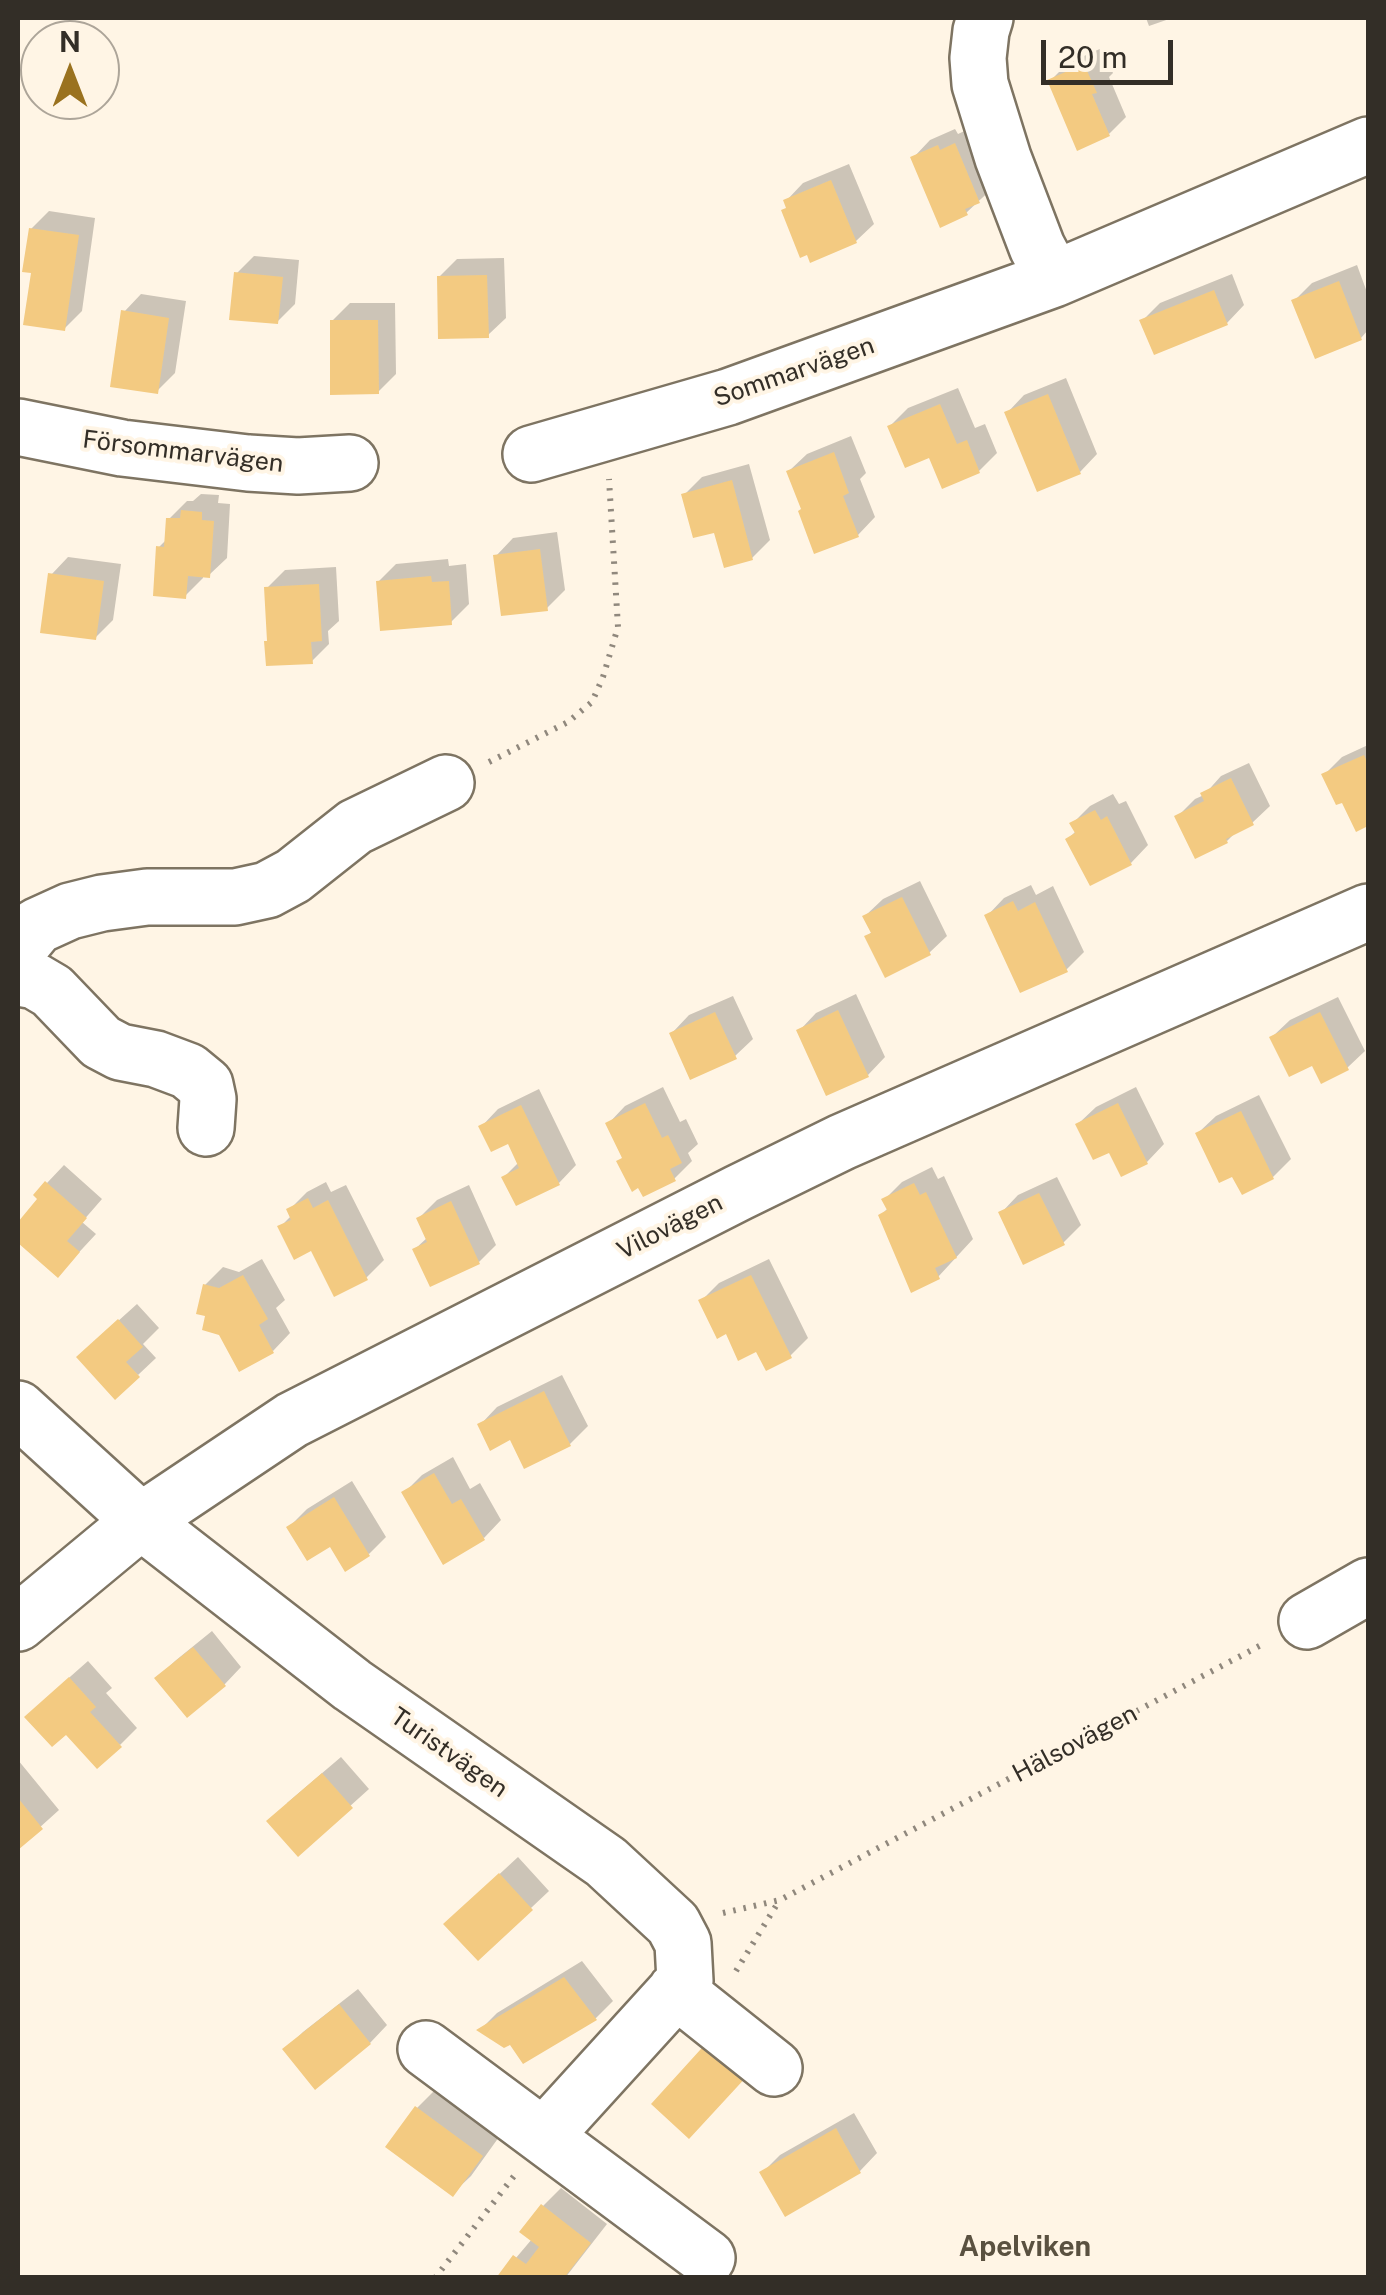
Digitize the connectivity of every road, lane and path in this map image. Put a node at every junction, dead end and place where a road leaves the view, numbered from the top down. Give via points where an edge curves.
1 (985, 18) edge
2 (1368, 145) edge
3 (1054, 279) junction
4 (18, 427) edge
5 (606, 433) junction
6 (531, 454) dead end
7 (350, 463) dead end
8 (446, 783) joint
9 (1368, 912) edge
10 (24, 921) edge
11 (18, 978) edge
12 (206, 1128) dead end
13 (18, 1410) edge
14 (142, 1522) junction
15 (1368, 1586) edge
16 (1307, 1621) joint
17 (18, 1623) edge
18 (690, 2002) junction
19 (426, 2049) dead end
20 (774, 2068) dead end
21 (544, 2136) junction
22 (707, 2258) dead end
23 (435, 2278) edge

1 - 3 street via 980,84
2 - 3 street, Sommarvägen
3 - 5 street, Sommarvägen
4 - 7 street, Försommarvägen via 248,464
5 - 6 street, Sommarvägen
5 - 8 path via 618,627 592,702 568,722
8 - 10 street via 356,828 267,890 148,897
9 - 14 street, Vilovägen via 738,1193 292,1420
11 - 12 street via 52,991 101,1042 188,1071 204,1084
13 - 14 street, Turistvägen
14 - 17 street, Vilovägen
14 - 18 street, Turistvägen via 352,1685 606,1862 673,1924 683,1943
15 - 16 street
16 - 18 path, Hälsovägen via 780,1900 741,1964
18 - 20 street
18 - 21 street
19 - 21 street
21 - 22 street
21 - 23 path

